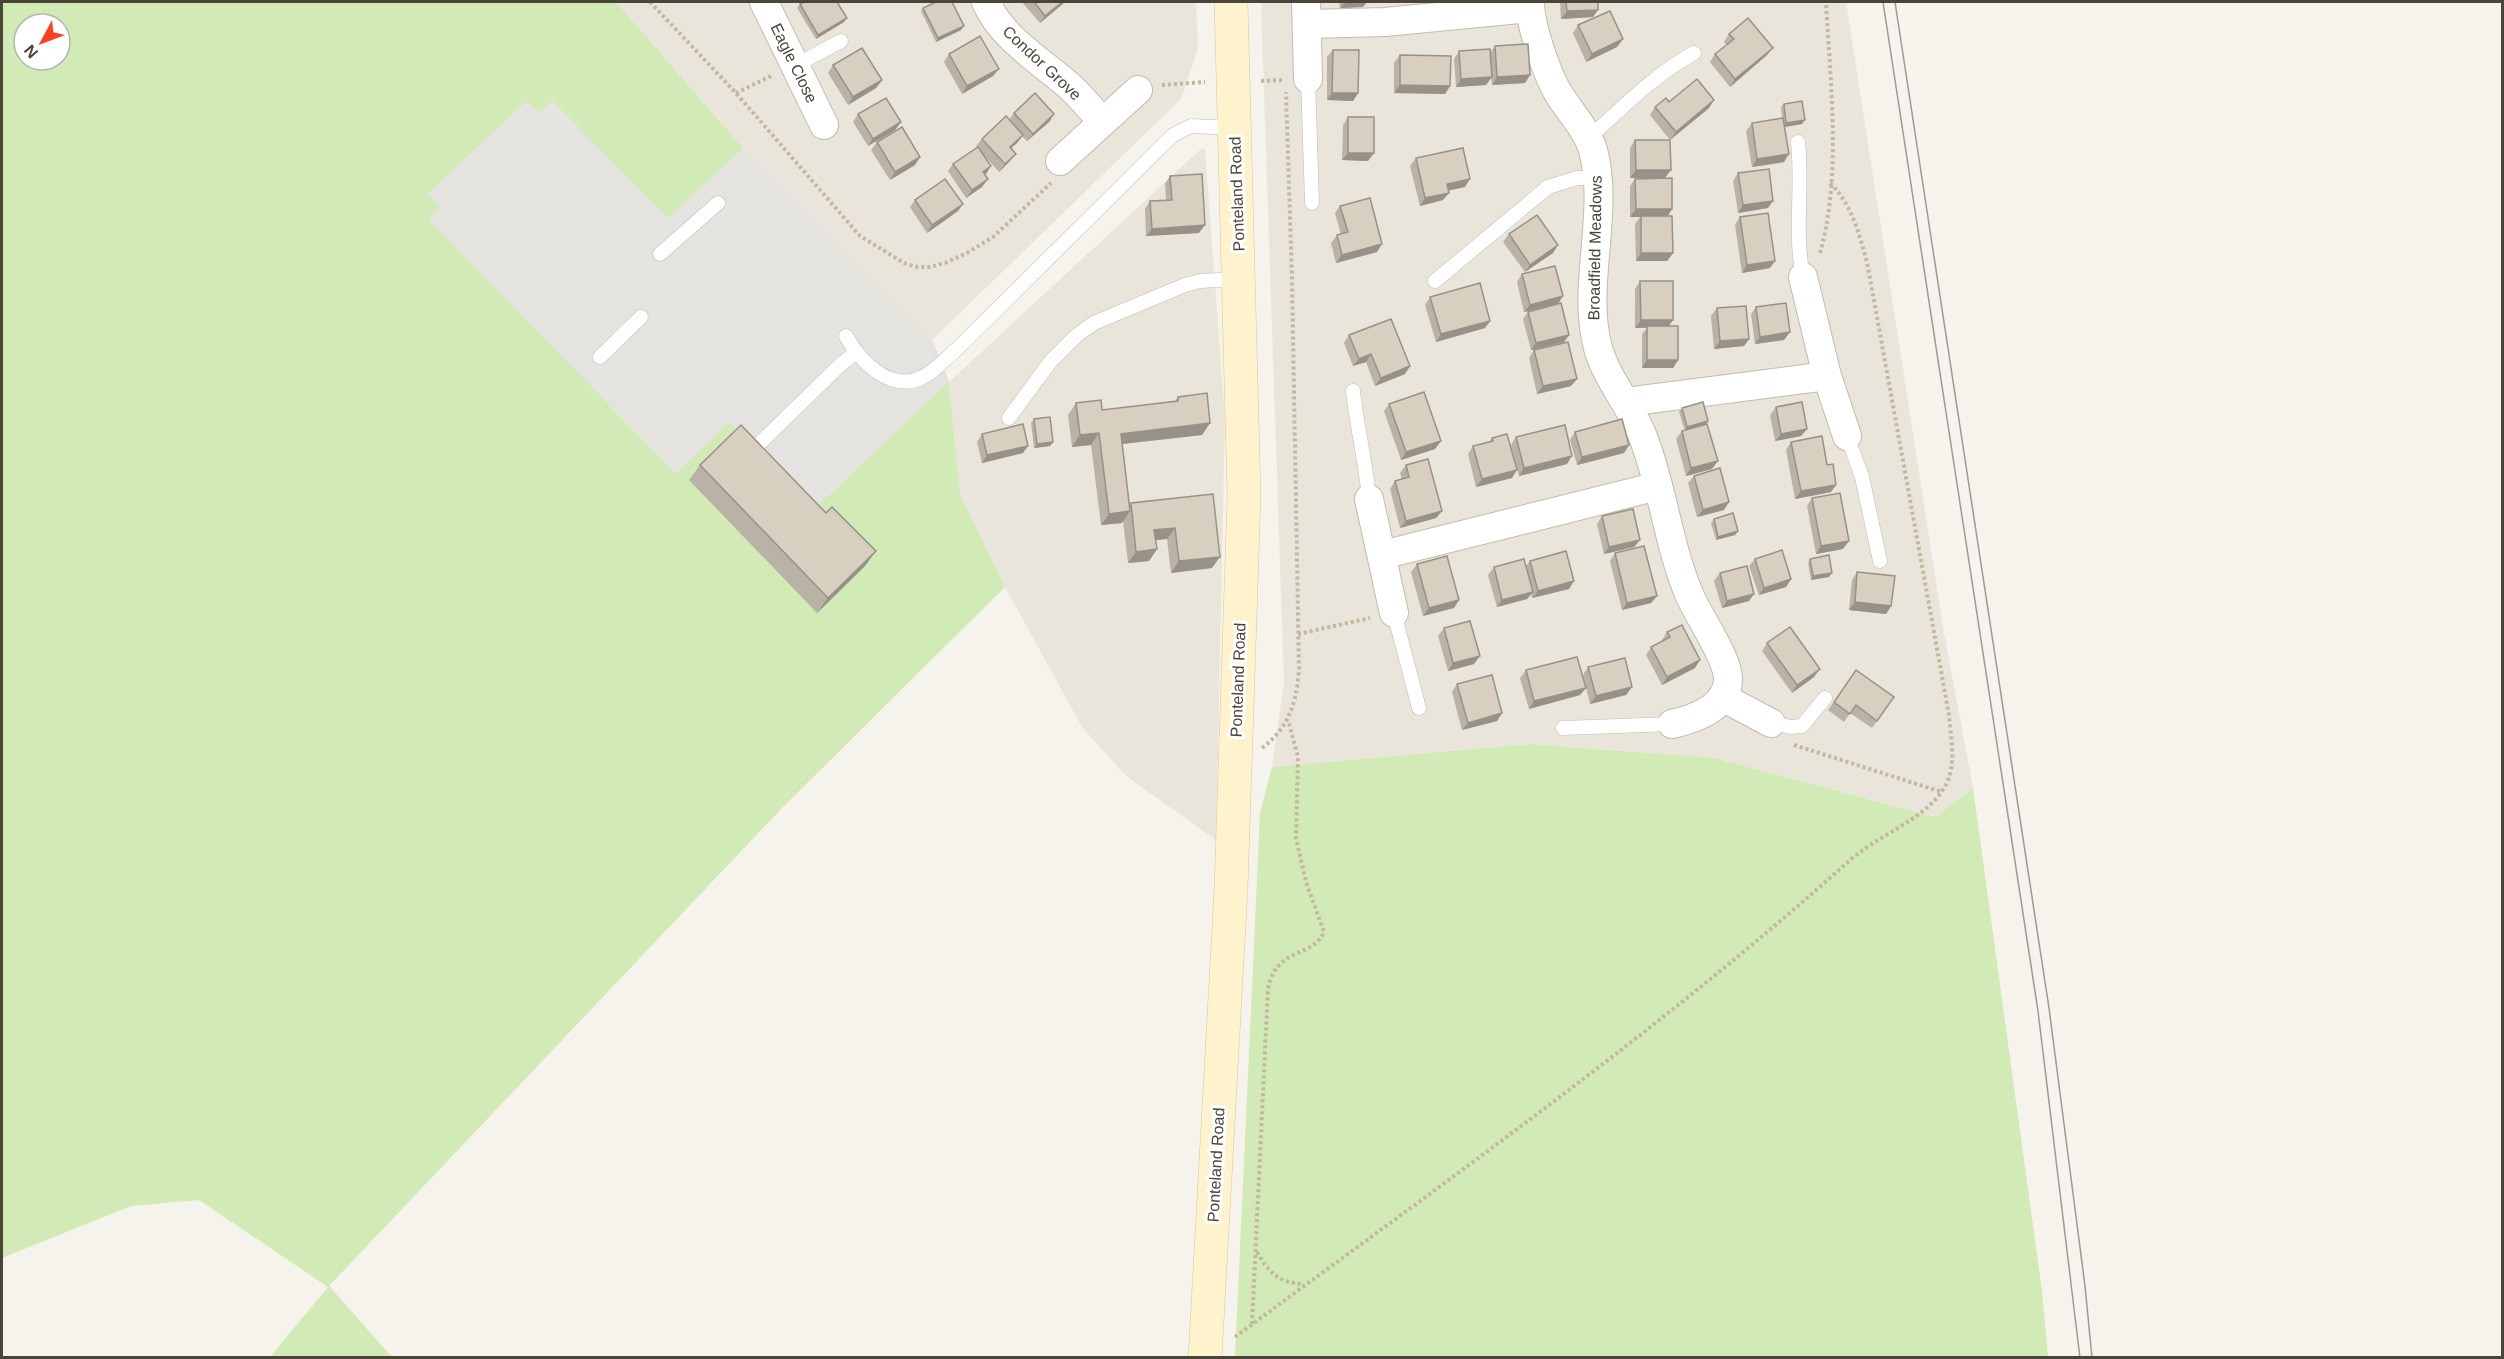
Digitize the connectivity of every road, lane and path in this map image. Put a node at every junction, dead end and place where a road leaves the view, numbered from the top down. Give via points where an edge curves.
1 (650, 2) edge
2 (764, 2) edge
3 (986, 2) edge
4 (1231, 2) edge
5 (1826, 2) edge
6 (1530, 5) edge
7 (1306, 13) edge
8 (841, 41) dead end
9 (1694, 53) dead end
10 (794, 66) junction
11 (1297, 74) junction
12 (1207, 82) dead end
13 (1138, 90) joint
14 (736, 93) junction
15 (1102, 122) junction
16 (824, 125) dead end
17 (1235, 128) junction
18 (1589, 138) junction
19 (1798, 142) dead end
20 (1060, 161) joint
21 (1598, 178) junction
22 (1830, 183) junction
23 (718, 203) dead end
24 (1312, 203) dead end
25 (660, 254) dead end
26 (1803, 278) junction
27 (1239, 279) junction
28 (1435, 281) dead end
29 (641, 317) dead end
30 (846, 336) dead end
31 (855, 353) junction
32 (600, 357) dead end
33 (1827, 376) junction
34 (1353, 391) dead end
35 (1626, 402) junction
36 (1009, 418) dead end
37 (1847, 436) joint
38 (761, 441) dead end
39 (1658, 486) junction
40 (1370, 499) joint
41 (1382, 555) junction
42 (1880, 561) dead end
43 (1383, 615) junction
44 (1298, 634) junction
45 (1722, 697) junction
46 (1825, 698) dead end
47 (1419, 708) dead end
48 (1288, 720) junction
49 (1771, 723) junction
50 (1672, 724) joint
51 (1563, 728) dead end
52 (1235, 768) junction
53 (1942, 792) junction
54 (1257, 1251) junction
55 (1305, 1284) junction
56 (1252, 1324) junction
57 (1205, 1350) edge

1 - 14 path
2 - 10 street, Eagle Close
3 - 15 street, Condor Grove via 1007,33 1069,86
4 - 17 main road, Ponteland Road
5 - 22 path via 1832,116
6 - 7 street via 1385,22
6 - 18 street, Broadfield Meadows via 1550,76
7 - 11 street
8 - 10 lane
9 - 18 lane via 1655,78
10 - 14 path
10 - 16 street, Eagle Close
11 - 24 lane
11 - 44 path via 1292,292
12 - 13 path
13 - 15 street
14 - 20 path via 860,236 891,257 917,267 945,263 993,237 1059,176
15 - 20 street
17 - 27 main road, Ponteland Road
17 - 31 lane via 1191,126 1173,135 930,373 918,379 891,379
18 - 21 street, Broadfield Meadows
19 - 26 lane via 1797,237
21 - 28 lane via 1577,178 1548,187
21 - 35 street, Broadfield Meadows via 1594,334 1607,370
22 - 26 path via 1822,247
22 - 53 path via 1850,211 1867,262 1897,424 1949,715 1952,770
23 - 25 lane
26 - 33 street
27 - 36 lane via 1185,285 1094,323 1060,350
27 - 52 main road, Ponteland Road via 1244,496
29 - 32 lane
30 - 31 lane
31 - 38 lane
33 - 35 street
33 - 37 street
34 - 40 lane
35 - 39 street, Broadfield Meadows via 1644,439
37 - 42 lane via 1862,477
39 - 41 street
39 - 45 street, Broadfield Meadows via 1687,588 1725,664 1728,682
40 - 41 street
41 - 43 street
43 - 44 path
43 - 47 lane
44 - 48 path via 1298,685
45 - 49 street
45 - 50 street via 1704,713
46 - 49 lane via 1802,726
48 - 52 path via 1273,740
48 - 54 path via 1298,757 1298,850 1324,932 1315,942 1281,962 1270,978
49 - 53 path via 1774,733 1798,747
50 - 51 lane
52 - 57 main road, Ponteland Road
53 - 55 path via 1921,812 1862,849 1779,924 1644,1034
54 - 55 path via 1276,1277
54 - 56 path
55 - 56 path
56 - 57 path via 1230,1341

